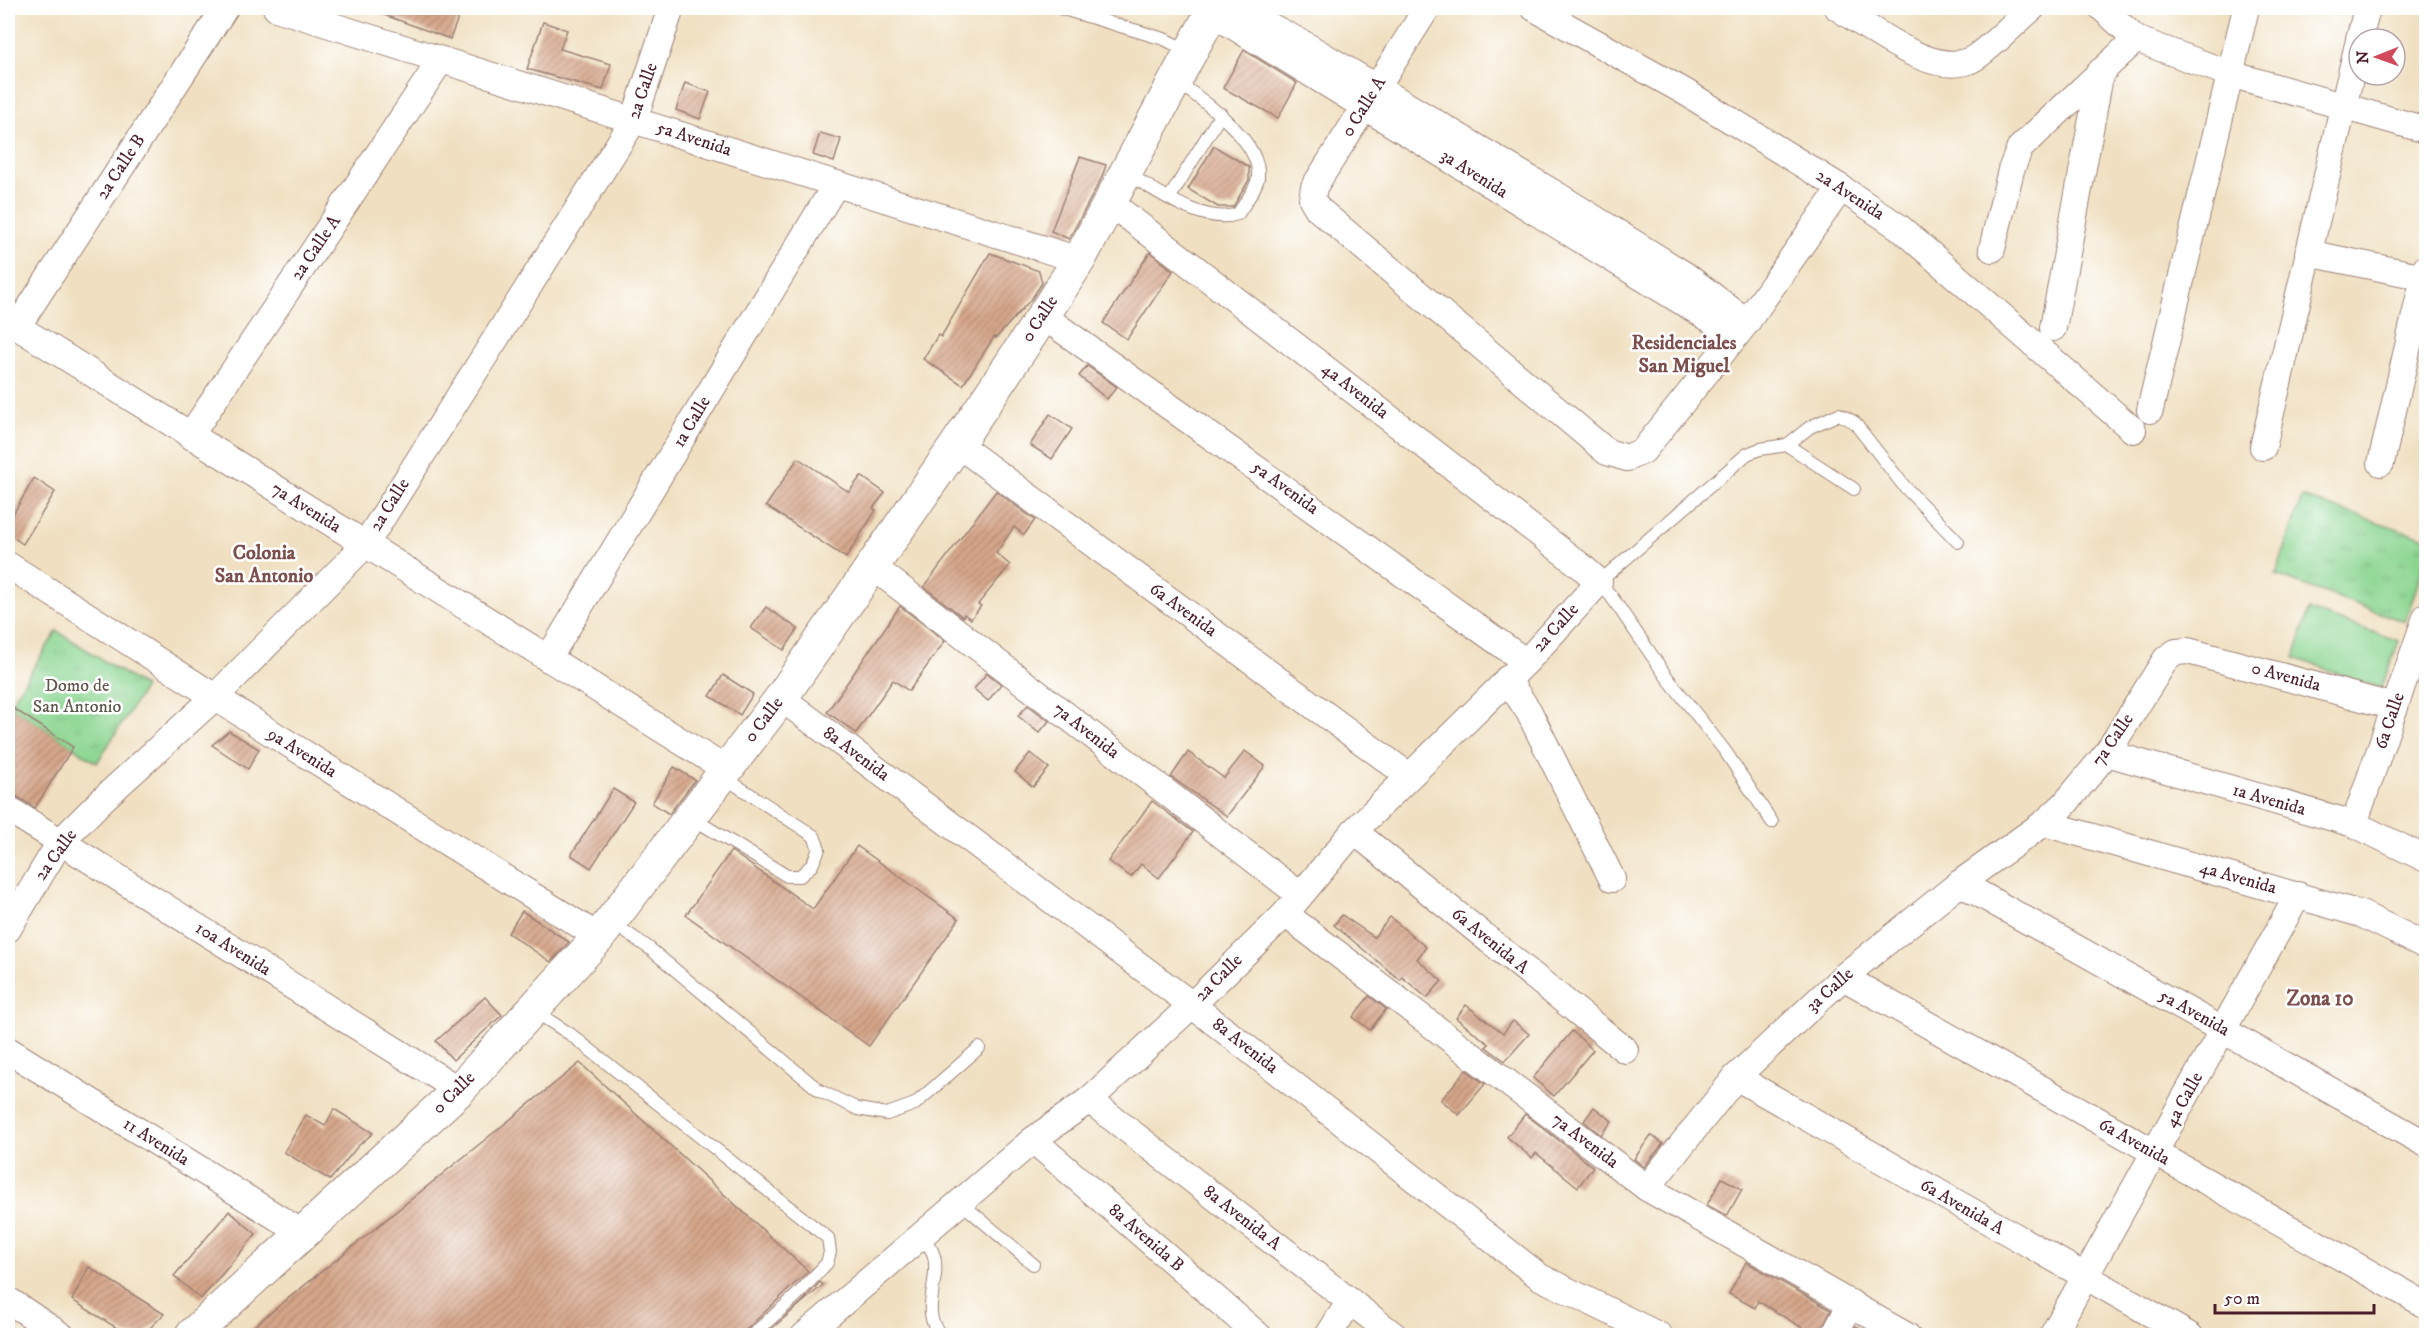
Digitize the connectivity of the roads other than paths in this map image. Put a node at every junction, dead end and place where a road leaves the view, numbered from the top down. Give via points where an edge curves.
1 (225, 8) edge
2 (276, 8) edge
3 (671, 8) edge
4 (1060, 8) edge
5 (1427, 8) edge
6 (1534, 8) edge
7 (1838, 8) edge
8 (2032, 8) edge
9 (2102, 8) edge
10 (2246, 8) edge
11 (1221, 9) edge
12 (2366, 13) dead end
13 (2362, 27) edge
14 (2136, 39) junction
15 (441, 60) junction
16 (1182, 66) junction
17 (2101, 71) junction
18 (2230, 74) junction
19 (2347, 87) edge
20 (1371, 97) junction
21 (2342, 107) junction
22 (1221, 114) junction
23 (634, 120) junction
24 (2427, 130) edge
25 (1125, 172) junction
26 (836, 184) junction
27 (1841, 188) junction
28 (1170, 197) junction
29 (1109, 202) junction
30 (1992, 249) dead end
31 (2308, 253) junction
32 (1079, 260) junction
33 (2426, 273) edge
34 (1043, 316) junction
35 (12, 324) edge
36 (2053, 327) dead end
37 (1742, 328) junction
38 (2150, 410) dead end
39 (2133, 430) dead end
40 (190, 436) junction
41 (957, 444) junction
42 (1787, 445) junction
43 (2263, 447) dead end
44 (2381, 463) dead end
45 (1854, 489) dead end
46 (1958, 543) dead end
47 (365, 545) junction
48 (8, 565) edge
49 (872, 566) junction
50 (1599, 582) junction
51 (2427, 617) edge
52 (2176, 652) joint
53 (548, 659) junction
54 (1526, 662) junction
55 (1507, 680) junction
56 (215, 697) junction
57 (781, 698) junction
58 (2395, 707) junction
59 (2107, 753) junction
60 (724, 773) junction
61 (1408, 776) junction
62 (8, 809) edge
63 (691, 817) junction
64 (1772, 822) dead end
65 (2044, 823) junction
66 (2354, 824) junction
67 (1354, 831) junction
68 (60, 843) junction
69 (2427, 859) edge
70 (1612, 879) dead end
71 (1960, 883) junction
72 (2298, 895) junction
73 (1292, 904) junction
74 (8, 929) edge
75 (605, 929) junction
76 (2427, 946) edge
77 (1843, 977) junction
78 (1192, 1005) junction
79 (533, 1011) junction
80 (2223, 1029) junction
81 (979, 1048) dead end
82 (8, 1050) edge
83 (1624, 1050) dead end
84 (1736, 1077) junction
85 (459, 1090) junction
86 (1089, 1100) junction
87 (1033, 1140) junction
88 (2427, 1144) edge
89 (2153, 1154) junction
90 (1647, 1188) junction
91 (960, 1202) junction
92 (304, 1234) junction
93 (921, 1236) junction
94 (1033, 1264) dead end
95 (2084, 1277) junction
96 (8, 1300) edge
97 (1350, 1300) junction
98 (1851, 1303) junction
99 (2427, 1305) edge
100 (814, 1332) edge
101 (62, 1335) edge
102 (191, 1335) edge
103 (751, 1335) edge
104 (942, 1335) edge
105 (1259, 1335) edge
106 (1328, 1335) edge
107 (1395, 1335) edge
108 (1660, 1335) edge
109 (1834, 1335) edge
110 (1907, 1335) edge
111 (2052, 1335) edge
112 (2190, 1335) edge

1 - 35 street, 2a Calle B
2 - 15 street, 5a Avenida
3 - 23 street, 2a Calle
4 - 16 lane via 1164,39
5 - 20 street, 0 Calle A
6 - 27 street, 2a Avenida via 1685,92
7 - 8 street via 1916,56 1951,64 1974,58
9 - 14 street
10 - 18 street
11 - 16 main road, 0 Calle
11 - 20 street, 3a Avenida
12 - 13 street
14 - 17 street
14 - 18 street
15 - 23 street, 5a Avenida
15 - 40 street, 2a Calle A
16 - 22 lane
16 - 25 main road, 0 Calle
17 - 30 street via 2020,148
17 - 36 street
18 - 21 street
18 - 38 street
19 - 21 street
20 - 37 street, 3a Avenida via 1553,208 1685,275
20 - 37 street, 0 Calle A via 1314,186 1312,199 1318,209 1607,452 1627,458 1643,451
21 - 24 street
21 - 31 street
22 - 28 lane
22 - 28 lane via 1240,135 1258,169 1258,180 1238,214 1213,217
23 - 26 street, 5a Avenida
23 - 47 street, 2a Calle
25 - 28 lane
25 - 29 main road, 0 Calle
26 - 32 street, 5a Avenida
26 - 53 street, 1a Calle
27 - 37 street
27 - 39 street, 2a Avenida via 1899,227
29 - 32 main road, 0 Calle
29 - 50 street, 4a Avenida
31 - 33 street
31 - 43 street
32 - 34 main road, 0 Calle
33 - 44 street
34 - 41 main road, 0 Calle
34 - 54 street, 5a Avenida
35 - 40 street, 7a Avenida
40 - 47 street, 7a Avenida
41 - 49 main road, 0 Calle
41 - 61 street, 6a Avenida
42 - 45 lane
42 - 46 lane via 1810,427 1839,414 1854,422 1904,486
42 - 50 lane via 1747,454
47 - 53 street, 7a Avenida
47 - 56 street, 2a Calle
48 - 56 street, 9a Avenida
49 - 57 main road, 0 Calle
49 - 73 street, 7a Avenida
50 - 54 street, 2a Calle
50 - 64 lane via 1725,751
51 - 58 street, 6a Calle
52 - 58 street, 0 Avenida via 2188,651
52 - 59 street, 7a Calle via 2166,659
53 - 60 street, 7a Avenida
54 - 55 street, 2a Calle
55 - 61 street, 2a Calle
55 - 70 street via 1529,712
56 - 68 street, 2a Calle
56 - 75 street, 9a Avenida via 333,772
57 - 60 main road, 0 Calle
57 - 78 street, 8a Avenida
58 - 66 street, 6a Calle
59 - 65 street, 7a Calle
59 - 66 street, 1a Avenida
60 - 63 main road, 0 Calle
60 - 63 lane via 814,836 819,849 812,865 800,876 787,876
61 - 67 street, 2a Calle
62 - 68 street, 10a Avenida
63 - 75 main road, 0 Calle
65 - 71 street, 3a Calle
65 - 72 street, 4a Avenida
66 - 69 street, 1a Avenida
67 - 73 street, 2a Calle
67 - 83 street, 6a Avenida A
68 - 74 street, 2a Calle
68 - 85 street, 10a Avenida
71 - 77 street, 3a Calle
71 - 80 street, 5a Avenida
72 - 76 street, 4a Avenida via 2361,914
72 - 80 street, 4a Calle
73 - 78 street, 2a Calle
73 - 90 street, 7a Avenida
75 - 79 main road, 0 Calle
75 - 81 lane via 649,948 820,1091 858,1109 887,1114 915,1104
77 - 84 street, 3a Calle
77 - 89 street, 6a Avenida
78 - 86 street, 2a Calle
78 - 108 street, 8a Avenida via 1540,1277
79 - 85 main road, 0 Calle
79 - 103 lane via 570,1034 828,1238 831,1252 827,1263
80 - 88 street, 5a Avenida
80 - 89 street, 4a Calle
82 - 92 street, 11 Avenida
84 - 90 street, 3a Calle
84 - 95 street, 6a Avenida A
85 - 92 main road, 0 Calle
86 - 87 street, 2a Calle
86 - 97 street, 8a Avenida A
87 - 91 street, 2a Calle
87 - 105 street, 8a Avenida B
89 - 95 street, 4a Calle
89 - 99 street, 6a Avenida
90 - 98 street, 7a Avenida
91 - 93 street, 2a Calle
91 - 94 lane
92 - 102 main road, 0 Calle
93 - 100 street, 2a Calle
93 - 104 lane via 935,1257 931,1314
95 - 111 street, 4a Calle
95 - 112 street, 6a Avenida A
96 - 101 street
97 - 106 street
97 - 107 street, 8a Avenida A
98 - 109 street
98 - 110 street, 7a Avenida

